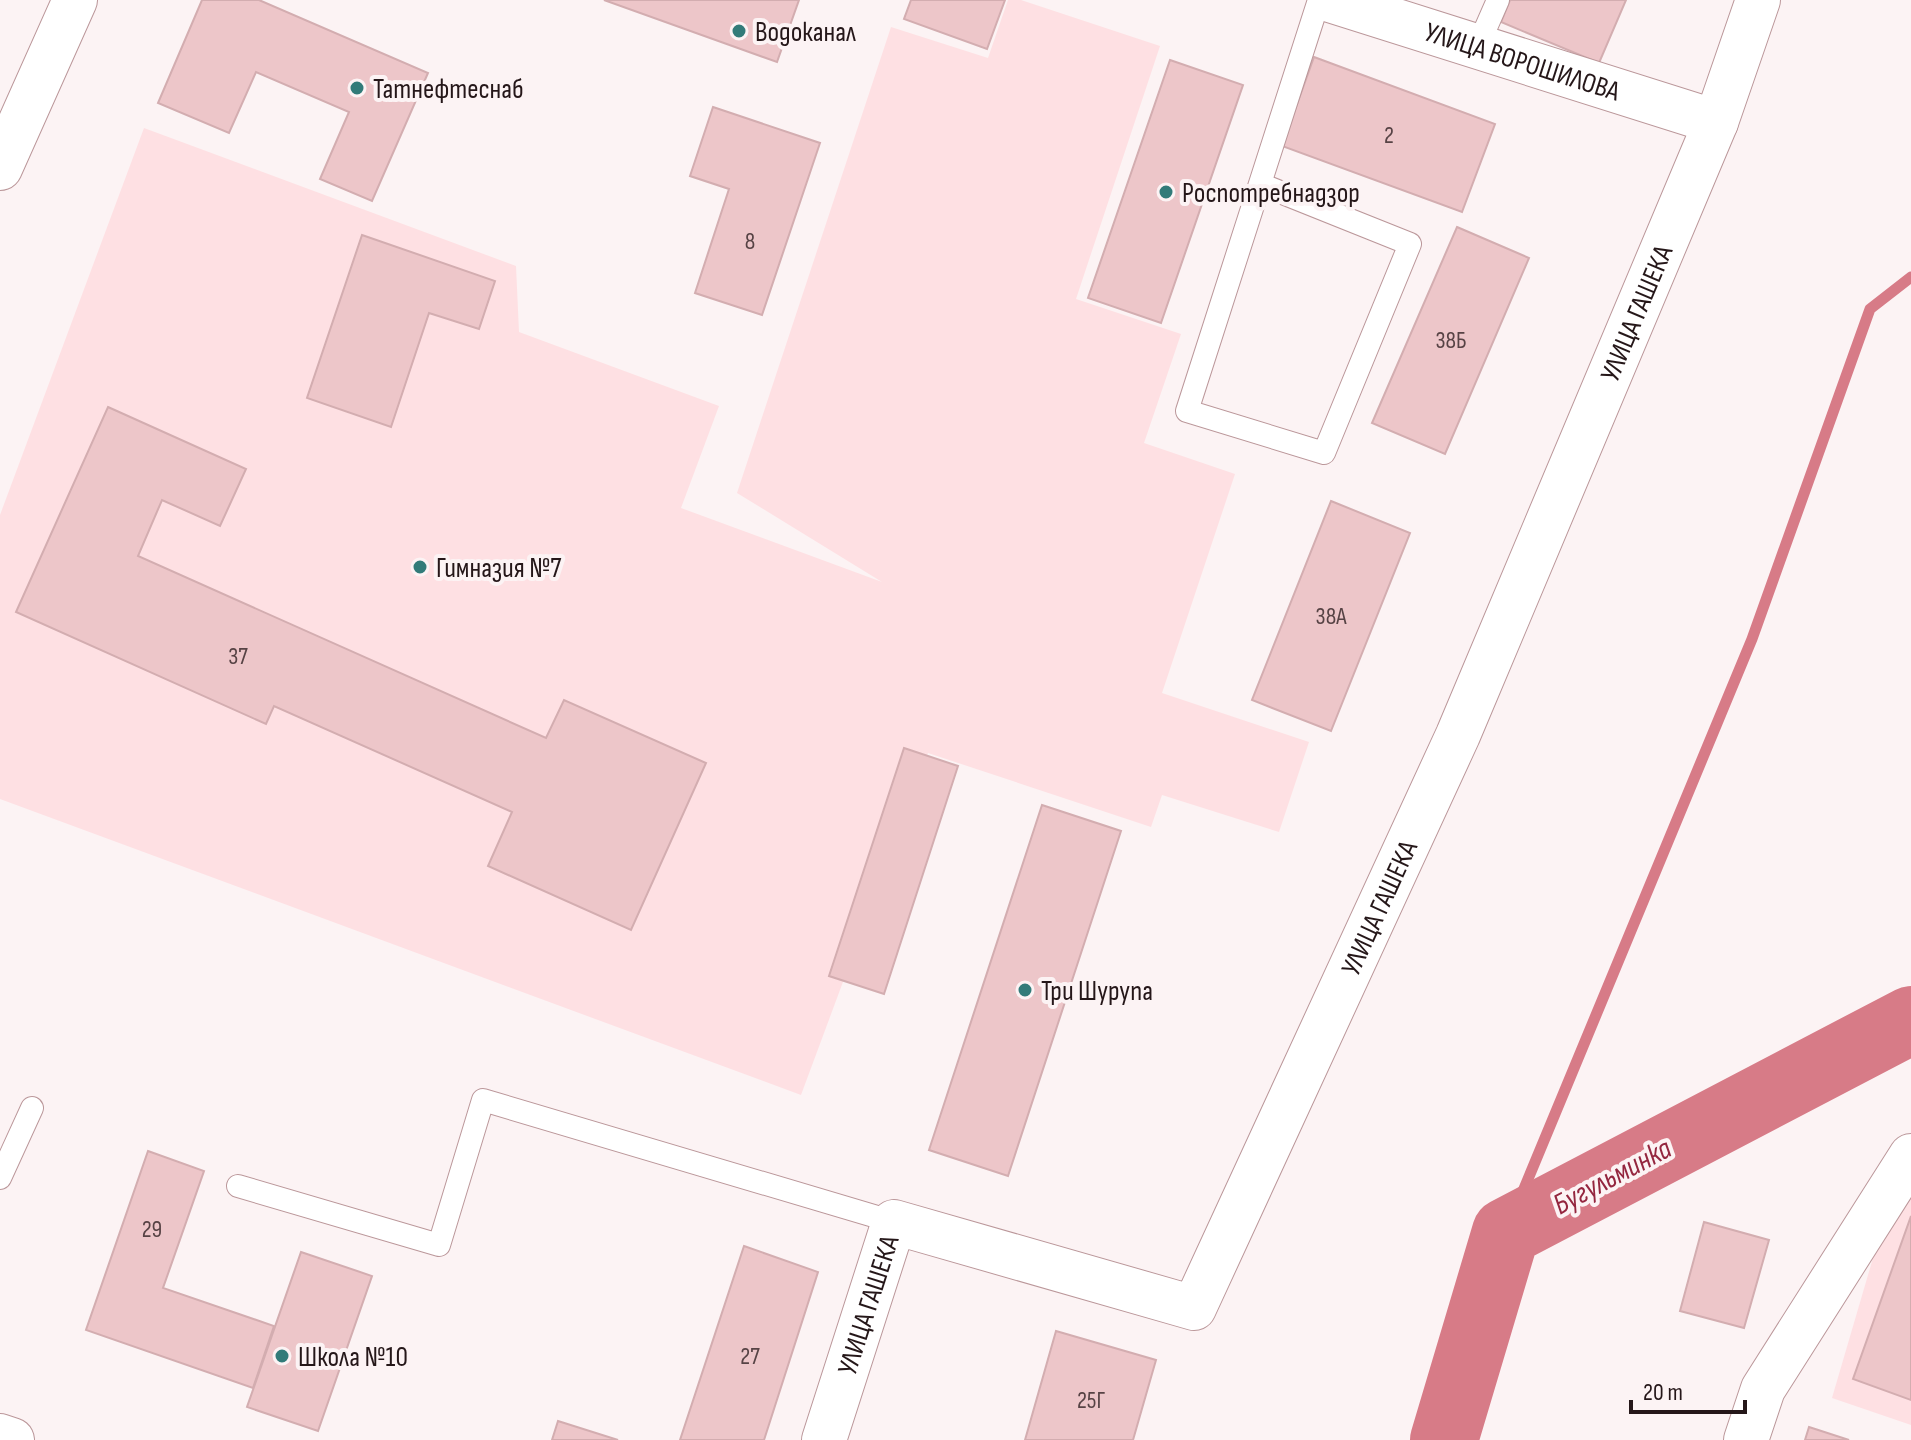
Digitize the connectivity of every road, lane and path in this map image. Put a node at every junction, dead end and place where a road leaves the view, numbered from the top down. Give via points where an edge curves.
1 (75, 0) edge
2 (1319, 0) edge
3 (1330, 0) edge
4 (1498, 0) edge
5 (1758, 0) edge
6 (1477, 48) junction
7 (1716, 122) junction
8 (0, 168) edge
9 (1260, 184) junction
10 (32, 1108) dead end
11 (1911, 1156) edge
12 (0, 1178) edge
13 (238, 1186) dead end
14 (894, 1222) junction
15 (0, 1436) edge
16 (12, 1440) edge
17 (824, 1440) edge
18 (1746, 1440) edge

1 - 8 street
2 - 9 lane
3 - 6 street, УЛИЦА ВОРОШИЛОВА
4 - 6 lane
5 - 7 street, УЛИЦА ГАШЕКА
6 - 7 street, УЛИЦА ВОРОШИЛОВА
7 - 14 street, УЛИЦА ГАШЕКА via 1458,735 1194,1308
9 - 9 lane via 1187,411 1324,453 1410,244
10 - 12 lane
11 - 18 street via 1763,1389
13 - 14 lane via 439,1245 483,1100
14 - 17 street, УЛИЦА ГАШЕКА
15 - 16 street

